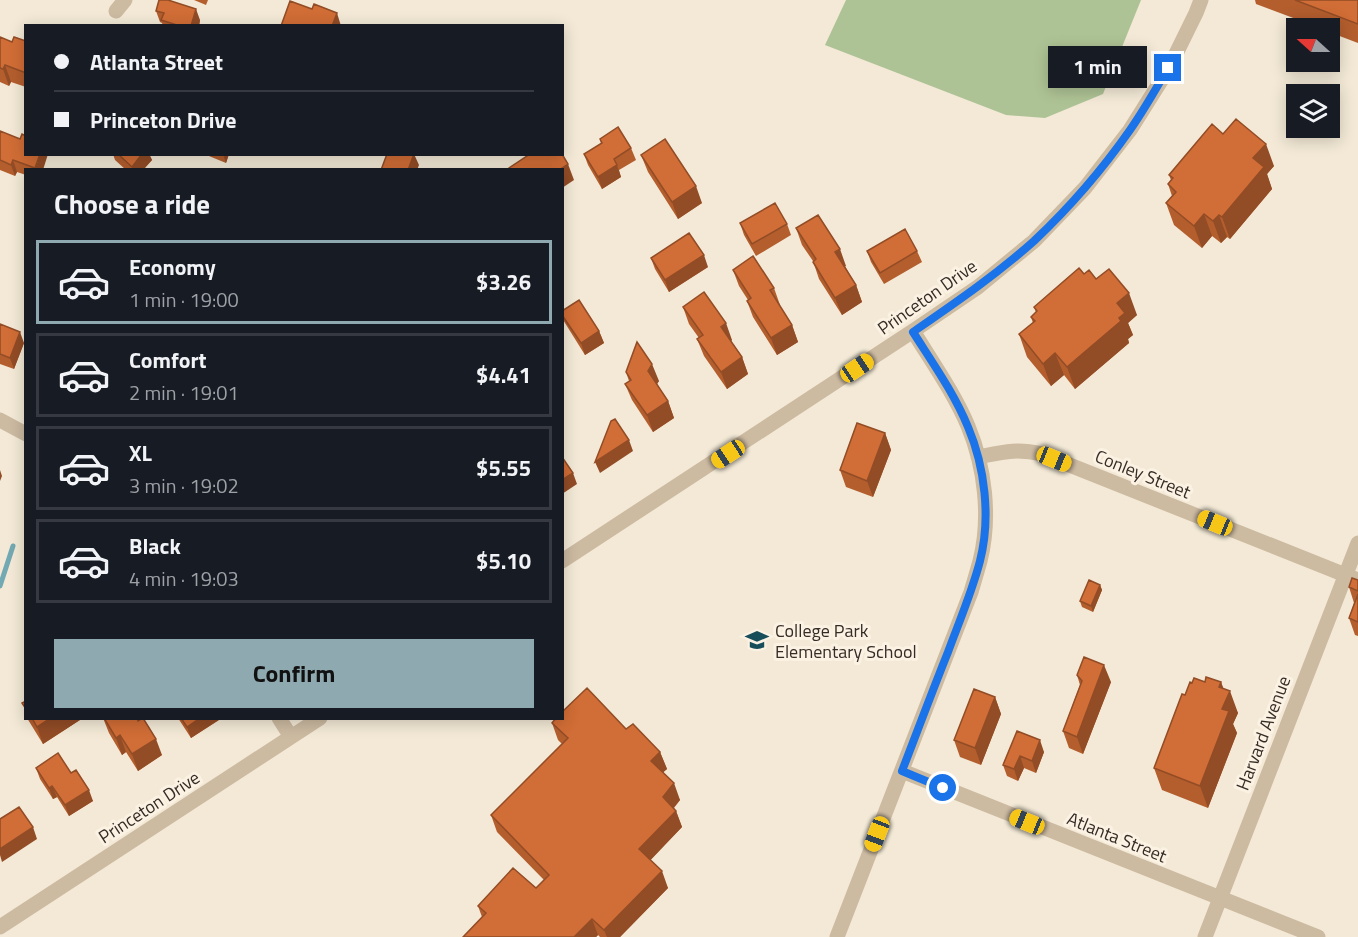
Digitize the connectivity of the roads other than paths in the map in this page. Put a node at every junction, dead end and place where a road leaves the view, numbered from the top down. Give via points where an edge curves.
1 (1201, 0) edge
2 (913, 332) junction
3 (0, 420) edge
4 (24, 433) edge
5 (978, 457) junction
6 (1358, 543) edge
7 (564, 560) edge
8 (1352, 577) edge
9 (280, 720) edge
10 (317, 720) edge
11 (291, 737) junction
12 (902, 771) junction
13 (1220, 899) junction
14 (0, 927) edge
15 (837, 937) edge
16 (1205, 937) edge
17 (1318, 937) edge

1 - 2 street, Princeton Drive via 1152,95 1085,188 1010,261
2 - 5 street via 954,398
2 - 7 street, Princeton Drive
3 - 4 street
5 - 8 street, Conley Street via 1009,450 1042,454
5 - 12 street via 985,515 980,560
6 - 8 street, Harvard Avenue
8 - 13 street, Harvard Avenue
9 - 11 street
10 - 11 street, Princeton Drive
11 - 14 street, Princeton Drive
12 - 13 street, Atlanta Street
12 - 15 street
13 - 16 street, Harvard Avenue
13 - 17 street, Atlanta Street

